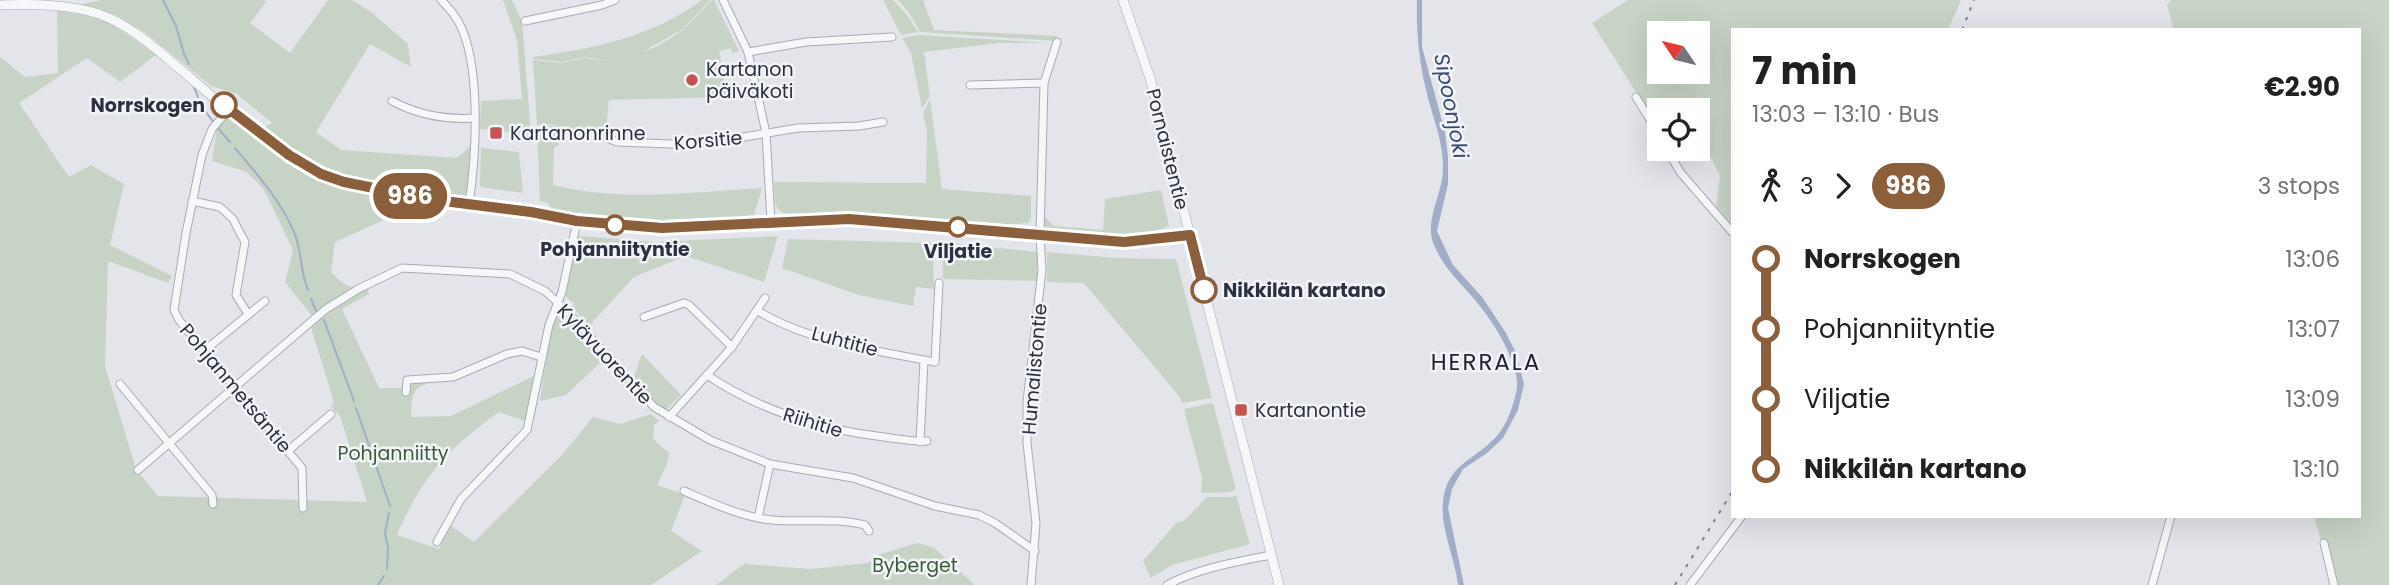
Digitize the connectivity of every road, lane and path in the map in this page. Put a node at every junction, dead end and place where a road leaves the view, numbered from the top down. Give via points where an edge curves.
1 (441, 0) edge
2 (615, 0) edge
3 (723, 0) edge
4 (1122, 0) edge
5 (0, 5) edge
6 (525, 21) dead end
7 (892, 37) dead end
8 (1057, 43) dead end
9 (748, 52) junction
10 (1044, 83) junction
11 (970, 85) dead end
12 (1636, 97) dead end
13 (392, 101) dead end
14 (229, 109) junction
15 (1647, 115) edge
16 (475, 118) junction
17 (883, 122) dead end
18 (766, 133) junction
19 (607, 138) dead end
20 (1674, 161) edge
21 (192, 201) junction
22 (469, 204) junction
23 (577, 221) junction
24 (771, 221) junction
25 (1731, 231) edge
26 (1190, 235) junction
27 (1040, 236) junction
28 (939, 284) dead end
29 (765, 298) dead end
30 (265, 301) dead end
31 (557, 303) junction
32 (758, 311) junction
33 (248, 314) junction
34 (644, 317) dead end
35 (732, 347) junction
36 (204, 351) junction
37 (541, 357) junction
38 (925, 360) junction
39 (707, 375) junction
40 (120, 384) dead end
41 (236, 387) junction
42 (406, 392) dead end
43 (331, 414) dead end
44 (669, 418) junction
45 (169, 443) junction
46 (289, 450) junction
47 (770, 464) junction
48 (138, 470) dead end
49 (684, 491) dead end
50 (213, 505) dead end
51 (303, 508) dead end
52 (758, 518) junction
53 (1740, 518) edge
54 (2170, 518) edge
55 (869, 531) dead end
56 (437, 542) dead end
57 (2323, 543) dead end
58 (1035, 551) junction
59 (1271, 555) junction
60 (1031, 585) edge
61 (1167, 585) edge
62 (1279, 585) edge
63 (1690, 585) edge
64 (2152, 585) edge
65 (2334, 585) edge

1 - 16 street via 459,22 466,43
2 - 6 street
3 - 9 street
4 - 26 street, Pornaistentie via 1150,78
5 - 14 street via 59,6 114,20
7 - 9 street via 806,41
8 - 10 street
9 - 18 street
10 - 11 street
10 - 27 street
12 - 15 street
13 - 16 street via 412,112 439,118
14 - 21 street, Pohjanmetsäntie via 205,145
14 - 22 street via 289,155 328,176 378,190
16 - 22 street
17 - 18 street, Korsitie
18 - 19 street, Korsitie via 671,144
18 - 24 street
20 - 25 street
21 - 33 street via 220,207 239,231 244,242 236,295
21 - 36 street, Pohjanmetsäntie via 173,304 179,320
22 - 23 street
23 - 24 street via 662,228
23 - 31 street
24 - 27 street via 865,219
26 - 27 street via 1124,242
26 - 59 street, Pornaistentie
27 - 58 street, Humalistontie via 1042,270 1029,373 1027,434
28 - 38 street, Luhtitie via 935,362
29 - 32 street
30 - 33 street
31 - 37 street
31 - 41 street, Kylävuorentie via 545,291 510,274 402,268 326,309
31 - 44 street, Kylävuorentie
32 - 35 street
32 - 38 street, Luhtitie via 843,344
33 - 36 street
34 - 35 street via 684,303
35 - 39 street
36 - 41 street, Pohjanmetsäntie
37 - 42 street via 522,351 453,377 407,380
37 - 56 street via 527,430 461,499
38 - 39 street, Riihitie via 924,442 846,433 787,415
39 - 44 street
40 - 45 street
41 - 45 street, Kylävuorentie
41 - 46 street, Pohjanmetsäntie
43 - 46 street
44 - 47 street, Kylävuorentie
45 - 48 street, Kylävuorentie
45 - 50 street via 212,495
46 - 51 street, Pohjanmetsäntie via 304,475
47 - 52 street
47 - 58 street, Kylävuorentie via 853,478 935,506 979,515
49 - 52 street
52 - 55 street via 845,521
53 - 63 street
54 - 64 street
57 - 65 street
58 - 60 street, Humalistontie
59 - 61 street via 1220,566
59 - 62 street, Pornaistentie

